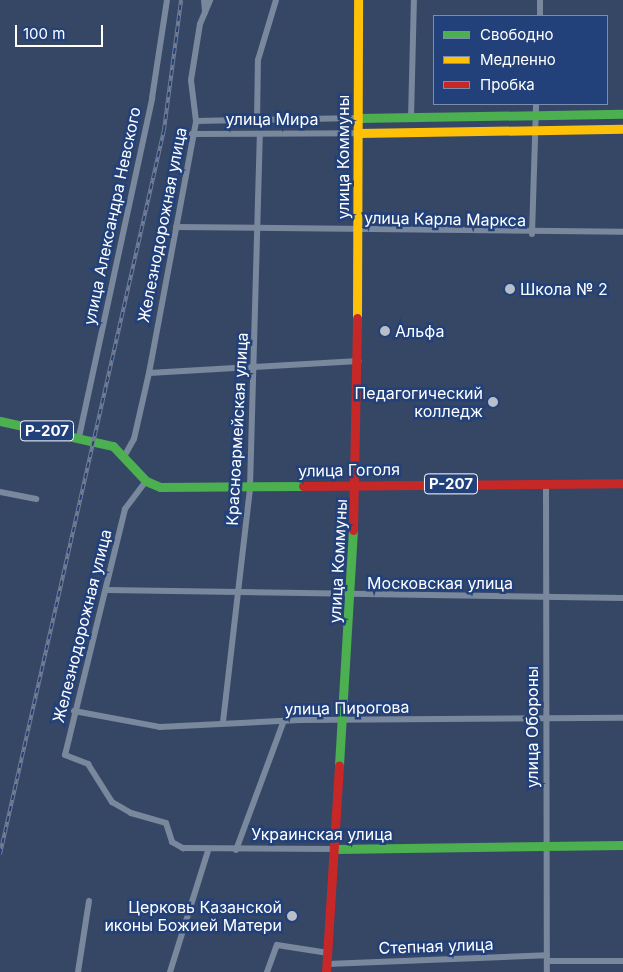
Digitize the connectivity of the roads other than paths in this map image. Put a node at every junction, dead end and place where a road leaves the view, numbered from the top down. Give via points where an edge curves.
1 (167, 0) edge
2 (204, 0) edge
3 (210, 0) edge
4 (276, 0) edge
5 (358, 0) edge
6 (414, 0) edge
7 (540, 0) edge
8 (205, 13) junction
9 (540, 15) edge
10 (536, 105) edge
11 (623, 114) edge
12 (536, 117) junction
13 (358, 118) junction
14 (410, 119) junction
15 (196, 121) junction
16 (257, 121) junction
17 (623, 129) edge
18 (536, 131) junction
19 (358, 133) junction
20 (192, 134) junction
21 (260, 136) junction
22 (176, 228) junction
23 (255, 229) junction
24 (359, 231) junction
25 (623, 232) edge
26 (532, 234) junction
27 (359, 361) junction
28 (256, 370) junction
29 (148, 372) junction
30 (0, 421) edge
31 (79, 437) junction
32 (125, 455) junction
33 (146, 481) junction
34 (546, 483) junction
35 (623, 483) edge
36 (356, 485) junction
37 (250, 487) junction
38 (0, 492) edge
39 (36, 499) dead end
40 (107, 590) junction
41 (241, 592) junction
42 (351, 596) junction
43 (546, 597) junction
44 (623, 598) edge
45 (74, 711) junction
46 (546, 718) junction
47 (623, 718) edge
48 (223, 722) junction
49 (345, 722) junction
50 (283, 723) junction
51 (64, 755) joint
52 (623, 846) edge
53 (546, 847) junction
54 (336, 849) junction
55 (236, 850) junction
56 (208, 851) junction
57 (89, 901) dead end
58 (328, 953) junction
59 (547, 958) junction
60 (623, 961) edge
61 (326, 968) edge
62 (78, 972) edge
63 (170, 972) edge
64 (267, 972) edge
65 (547, 972) edge

1 - 31 street, улица Александра Невского via 152,98
2 - 8 street
3 - 8 street, Железнодорожная улица
4 - 16 street via 258,60
5 - 13 street, улица Коммуны
6 - 14 street
7 - 9 street
8 - 15 street, Железнодорожная улица via 191,80
10 - 12 street
11 - 12 street, улица Мира
12 - 14 street, улица Мира
12 - 18 street
13 - 14 street, улица Мира
13 - 16 street, улица Мира
13 - 19 street, улица Коммуны
15 - 16 street, улица Мира
15 - 20 street, Железнодорожная улица
17 - 18 street, улица Мира
18 - 19 street, улица Мира
18 - 26 street
19 - 21 street, улица Мира
19 - 24 street, улица Коммуны
20 - 21 street, улица Мира
20 - 22 street, Железнодорожная улица
21 - 23 street, Красноармейская улица
22 - 23 street, улица Карла Маркса
22 - 29 street, Железнодорожная улица
23 - 24 street, улица Карла Маркса
23 - 28 street, Красноармейская улица
24 - 26 street, улица Карла Маркса
24 - 27 street, улица Коммуны
25 - 26 street, улица Карла Маркса
27 - 28 street
27 - 36 street, улица Коммуны
28 - 29 street
28 - 37 street, Красноармейская улица
29 - 32 street, Железнодорожная улица via 134,439
30 - 31 street, Р-207
31 - 32 street, Р-207
32 - 33 street, Р-207
33 - 37 street, улица Гоголя / Р-207 via 160,487
33 - 40 street, Железнодорожная улица via 127,504
34 - 35 street, улица Гоголя / Р-207
34 - 36 street, улица Гоголя / Р-207
34 - 43 street, улица Обороны
36 - 37 street, улица Гоголя / Р-207
36 - 42 street, улица Коммуны
37 - 41 street, Красноармейская улица
38 - 39 street
40 - 41 street, Московская улица
40 - 45 street, Железнодорожная улица
41 - 42 street, Московская улица
41 - 48 street, Красноармейская улица
42 - 43 street, Московская улица
42 - 49 street, улица Коммуны
43 - 44 street, Московская улица
43 - 46 street, улица Обороны
45 - 48 street, улица Пирогова via 160,728
45 - 51 street, Железнодорожная улица
46 - 47 street, улица Пирогова
46 - 49 street, улица Пирогова
46 - 53 street, улица Обороны
48 - 50 street, улица Пирогова
49 - 50 street, улица Пирогова
49 - 54 street, улица Коммуны
50 - 55 street
51 - 56 street, Украинская улица via 88,764 112,802 131,813 161,820 178,846
52 - 53 street, Украинская улица
53 - 54 street, Украинская улица
53 - 59 street, улица Обороны
54 - 55 street, Украинская улица
54 - 58 street, улица Коммуны
55 - 56 street, Украинская улица
56 - 63 street
57 - 62 street
58 - 61 street, улица Коммуны
58 - 64 street via 277,945
59 - 60 street, Степная улица
59 - 61 street, Степная улица
59 - 65 street, улица Обороны

